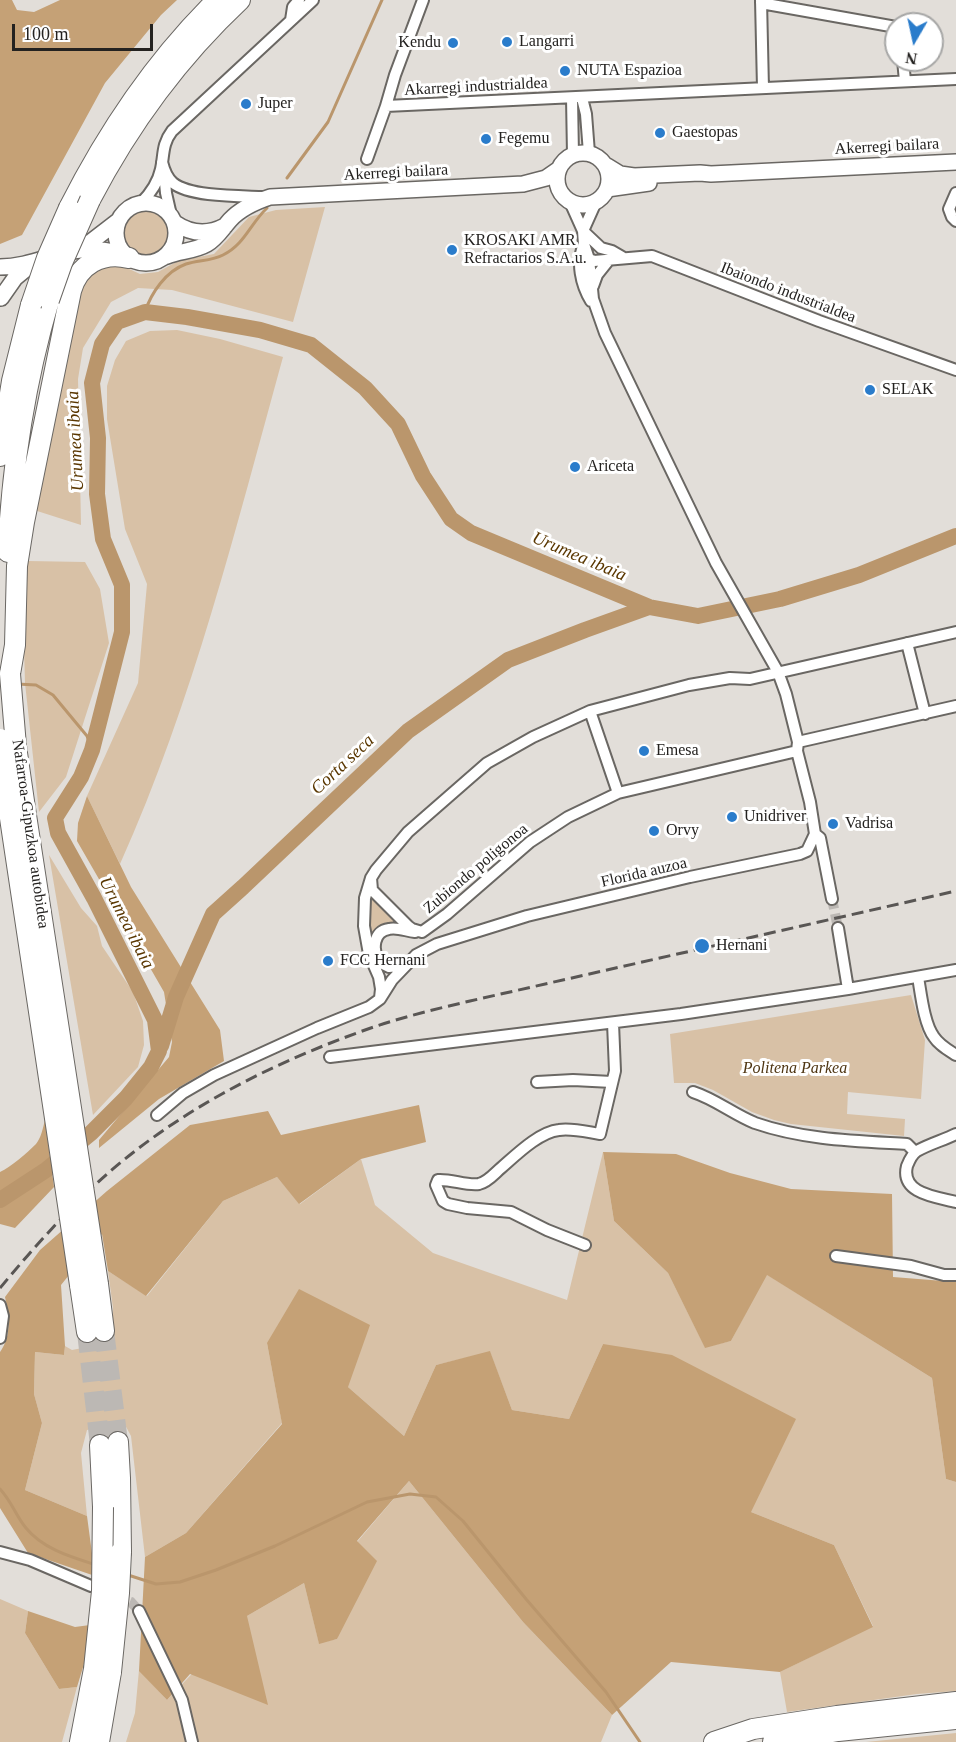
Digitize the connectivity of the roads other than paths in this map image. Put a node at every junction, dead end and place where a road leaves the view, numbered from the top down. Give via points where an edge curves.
1 (217, 0) edge
2 (240, 0) edge
3 (299, 0) edge
4 (314, 0) edge
5 (423, 0) edge
6 (761, 2) edge
7 (291, 21) junction
8 (884, 25) edge
9 (904, 72) edge
10 (956, 79) edge
11 (905, 81) junction
12 (763, 88) junction
13 (603, 97) junction
14 (577, 98) junction
15 (386, 106) junction
16 (586, 114) junction
17 (589, 153) junction
18 (573, 154) junction
19 (367, 159) dead end
20 (956, 162) edge
21 (163, 166) junction
22 (606, 166) junction
23 (559, 169) junction
24 (711, 174) junction
25 (523, 184) junction
26 (608, 189) junction
27 (956, 193) edge
28 (270, 198) junction
29 (567, 200) junction
30 (596, 202) junction
31 (141, 203) junction
32 (173, 219) junction
33 (118, 221) junction
34 (956, 221) edge
35 (225, 226) junction
36 (583, 231) junction
37 (584, 244) junction
38 (71, 251) junction
39 (127, 256) junction
40 (166, 256) junction
41 (624, 258) junction
42 (589, 259) junction
43 (609, 260) junction
44 (34, 262) junction
45 (0, 267) edge
46 (581, 271) junction
47 (0, 286) edge
48 (592, 290) junction
49 (0, 299) edge
50 (40, 303) junction
51 (595, 306) junction
52 (956, 370) edge
53 (0, 456) edge
54 (956, 632) edge
55 (907, 643) junction
56 (11, 645) junction
57 (778, 672) junction
58 (956, 706) edge
59 (590, 711) junction
60 (925, 714) junction
61 (0, 739) edge
62 (797, 746) junction
63 (618, 793) junction
64 (815, 834) junction
65 (807, 851) junction
66 (825, 866) junction
67 (371, 878) junction
68 (832, 899) tunnel mouth
69 (838, 928) tunnel mouth
70 (422, 932) junction
71 (406, 965) junction
72 (389, 967) junction
73 (375, 970) junction
74 (956, 970) edge
75 (918, 977) junction
76 (392, 980) junction
77 (847, 984) junction
78 (380, 999) junction
79 (613, 1023) junction
80 (956, 1055) edge
81 (330, 1057) dead end
82 (537, 1082) dead end
83 (612, 1082) junction
84 (693, 1092) dead end
85 (157, 1115) dead end
86 (956, 1134) edge
87 (915, 1152) junction
88 (956, 1202) edge
89 (585, 1245) dead end
90 (836, 1256) dead end
91 (956, 1275) edge
92 (89, 1285) junction
93 (0, 1305) edge
94 (95, 1332) tunnel mouth
95 (0, 1338) edge
96 (0, 1552) edge
97 (91, 1586) dead end
98 (139, 1611) tunnel mouth
99 (103, 1671) junction
100 (956, 1702) edge
101 (956, 1719) edge
102 (837, 1724) junction
103 (78, 1742) edge
104 (99, 1742) edge
105 (192, 1742) edge
106 (714, 1742) edge
107 (773, 1742) edge

1 - 50 highway, bridge via 165,56 109,136 69,208 47,258
2 - 50 highway, bridge via 210,28 149,102 90,200
3 - 7 street
4 - 7 street
5 - 15 street, Akarregi industrialdea
6 - 8 street
6 - 12 street
7 - 21 street via 172,131 164,146
9 - 11 street
10 - 11 street, Akarregi industrialdea
11 - 12 street, Akarregi industrialdea
12 - 13 street, Akarregi industrialdea
13 - 14 street, Akarregi industrialdea
13 - 16 street
14 - 15 street, Akarregi industrialdea
14 - 16 street
14 - 18 street
15 - 19 street
16 - 17 street
17 - 18 main road
17 - 22 main road
18 - 23 main road
20 - 24 main road, Akerregi bailara
21 - 28 street via 173,183 192,192
21 - 31 street
21 - 32 street
22 - 24 main road via 634,176
22 - 26 main road
23 - 25 main road via 546,178
23 - 29 main road via 557,183
24 - 26 main road
25 - 28 main road, Akerregi bailara
25 - 29 main road
26 - 30 main road
27 - 34 street via 949,209
28 - 35 main road via 245,208
29 - 30 main road via 578,205
29 - 36 street
30 - 36 street
31 - 32 main road via 158,205
31 - 33 main road via 130,207
32 - 35 main road via 186,230 199,232
32 - 40 main road via 176,241
33 - 38 main road
33 - 39 main road via 116,235
35 - 40 main road via 207,244
36 - 37 street
36 - 41 street via 601,248
37 - 42 street
37 - 46 street via 580,252
38 - 39 main road via 98,250
38 - 44 main road
39 - 40 main road via 144,263
39 - 56 highway via 106,256 93,261 73,284 24,522
41 - 42 street via 613,255
41 - 43 street, Ibaiondo industrialdea
41 - 52 street, Ibaiondo industrialdea via 652,256
42 - 43 street, Ibaiondo industrialdea
42 - 46 street
42 - 48 street
43 - 48 street via 597,275
44 - 45 main road
44 - 49 main road via 15,278
46 - 51 street via 585,290
47 - 49 main road
48 - 51 street
50 - 53 highway via 12,381
50 - 56 highway via 9,521
51 - 57 street via 724,577
54 - 55 street
55 - 57 street
55 - 60 street
56 - 92 highway, Nafarroa-Gipuzkoa autobidea, bridge via 16,746
57 - 59 street via 689,685
57 - 62 street
58 - 60 street
59 - 63 street
59 - 67 street via 487,763 408,832
60 - 62 street
61 - 92 highway, Nafarroa-Gipuzkoa autobidea, bridge
62 - 63 street, Zubiondo poligonoa
62 - 64 street
63 - 70 street, Zubiondo poligonoa via 567,817 530,842
64 - 65 street
64 - 66 street via 820,838
65 - 66 street
65 - 71 street, Florida auzoa via 527,916 437,944 421,951
66 - 68 street
67 - 70 street, Zubiondo poligonoa via 372,890 411,929
67 - 73 street via 365,898 364,926
69 - 77 street
70 - 72 street via 387,929 378,936 376,957
71 - 72 street
71 - 76 street, Florida auzoa
72 - 76 street
73 - 76 street
73 - 78 street
74 - 75 street
75 - 77 street
75 - 80 street via 933,1036
76 - 78 street, Florida auzoa
77 - 79 street
78 - 85 street via 362,1011 214,1075 183,1093
79 - 81 street
79 - 83 street
82 - 83 street
83 - 89 street via 600,1134 557,1130 525,1147 486,1181 478,1184 445,1179 438,1180 436,1185 448,1204 510,1212
84 - 87 street via 780,1131 907,1144
86 - 87 street
87 - 88 street via 906,1173 910,1186
90 - 91 street
92 - 94 highway, Nafarroa-Gipuzkoa autobidea
93 - 95 street
96 - 97 street via 30,1560
98 - 105 street via 182,1700
99 - 99 highway, bridge via 104,1508 109,1444 121,1552 119,1604
99 - 103 highway via 90,1693
99 - 104 highway
100 - 102 highway
101 - 102 highway
102 - 106 highway via 753,1729
102 - 107 highway

